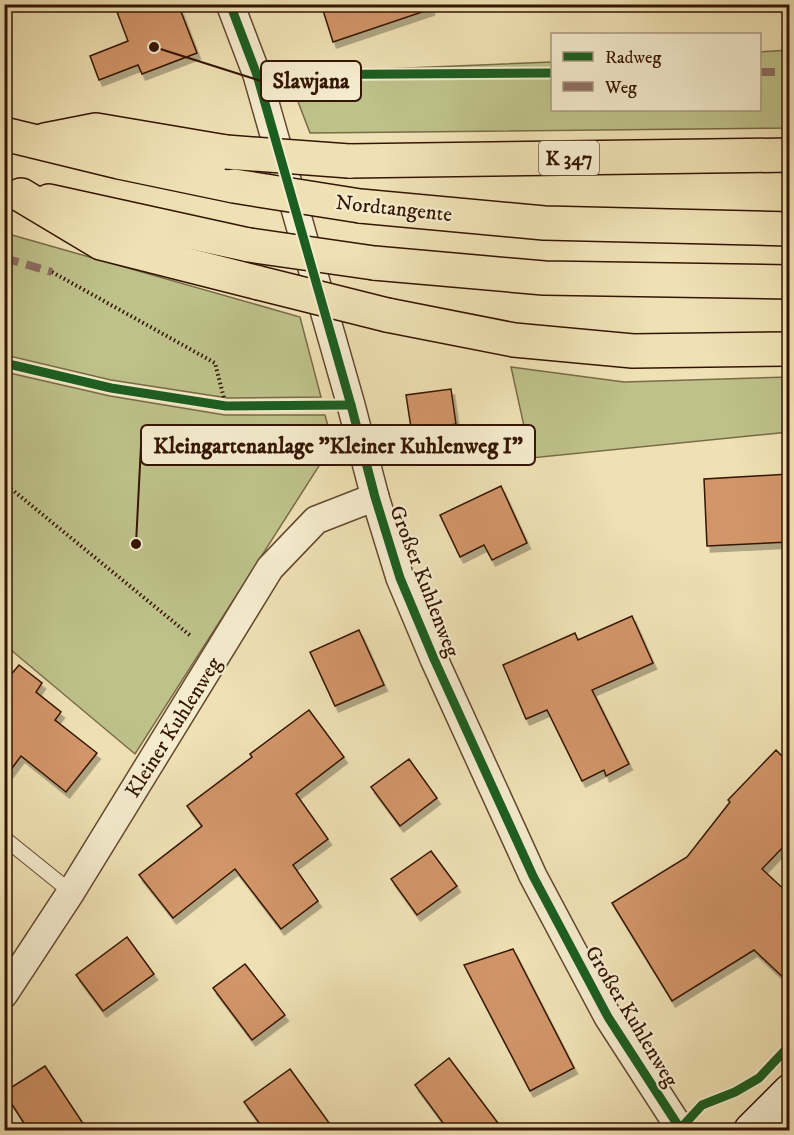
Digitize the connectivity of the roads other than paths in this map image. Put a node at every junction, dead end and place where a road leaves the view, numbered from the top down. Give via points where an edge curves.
1 (230, 4) edge
2 (19, 138) edge
3 (789, 155) edge
4 (13, 192) edge
5 (789, 229) edge
6 (789, 282) edge
7 (789, 349) edge
8 (375, 497) junction
9 (4, 838) edge
10 (71, 892) junction
11 (4, 994) edge
12 (789, 1091) edge
13 (681, 1131) edge
14 (751, 1131) edge

1 - 8 street, Großer Kuhlenweg via 257,75
2 - 3 highway, K 347, bridge via 96,130 226,152 350,161
2 - 5 highway, Nordtangente / K 347, bridge via 234,186 360,206 544,223
4 - 6 highway, bridge via 249,245 374,263 544,278
4 - 7 highway, bridge via 101,243 387,315 513,340 633,351
8 - 10 street, Kleiner Kuhlenweg via 315,520 270,568
8 - 13 street, Großer Kuhlenweg via 409,598 533,876 608,1017
9 - 10 lane
10 - 11 street, Kleiner Kuhlenweg
12 - 14 main road

